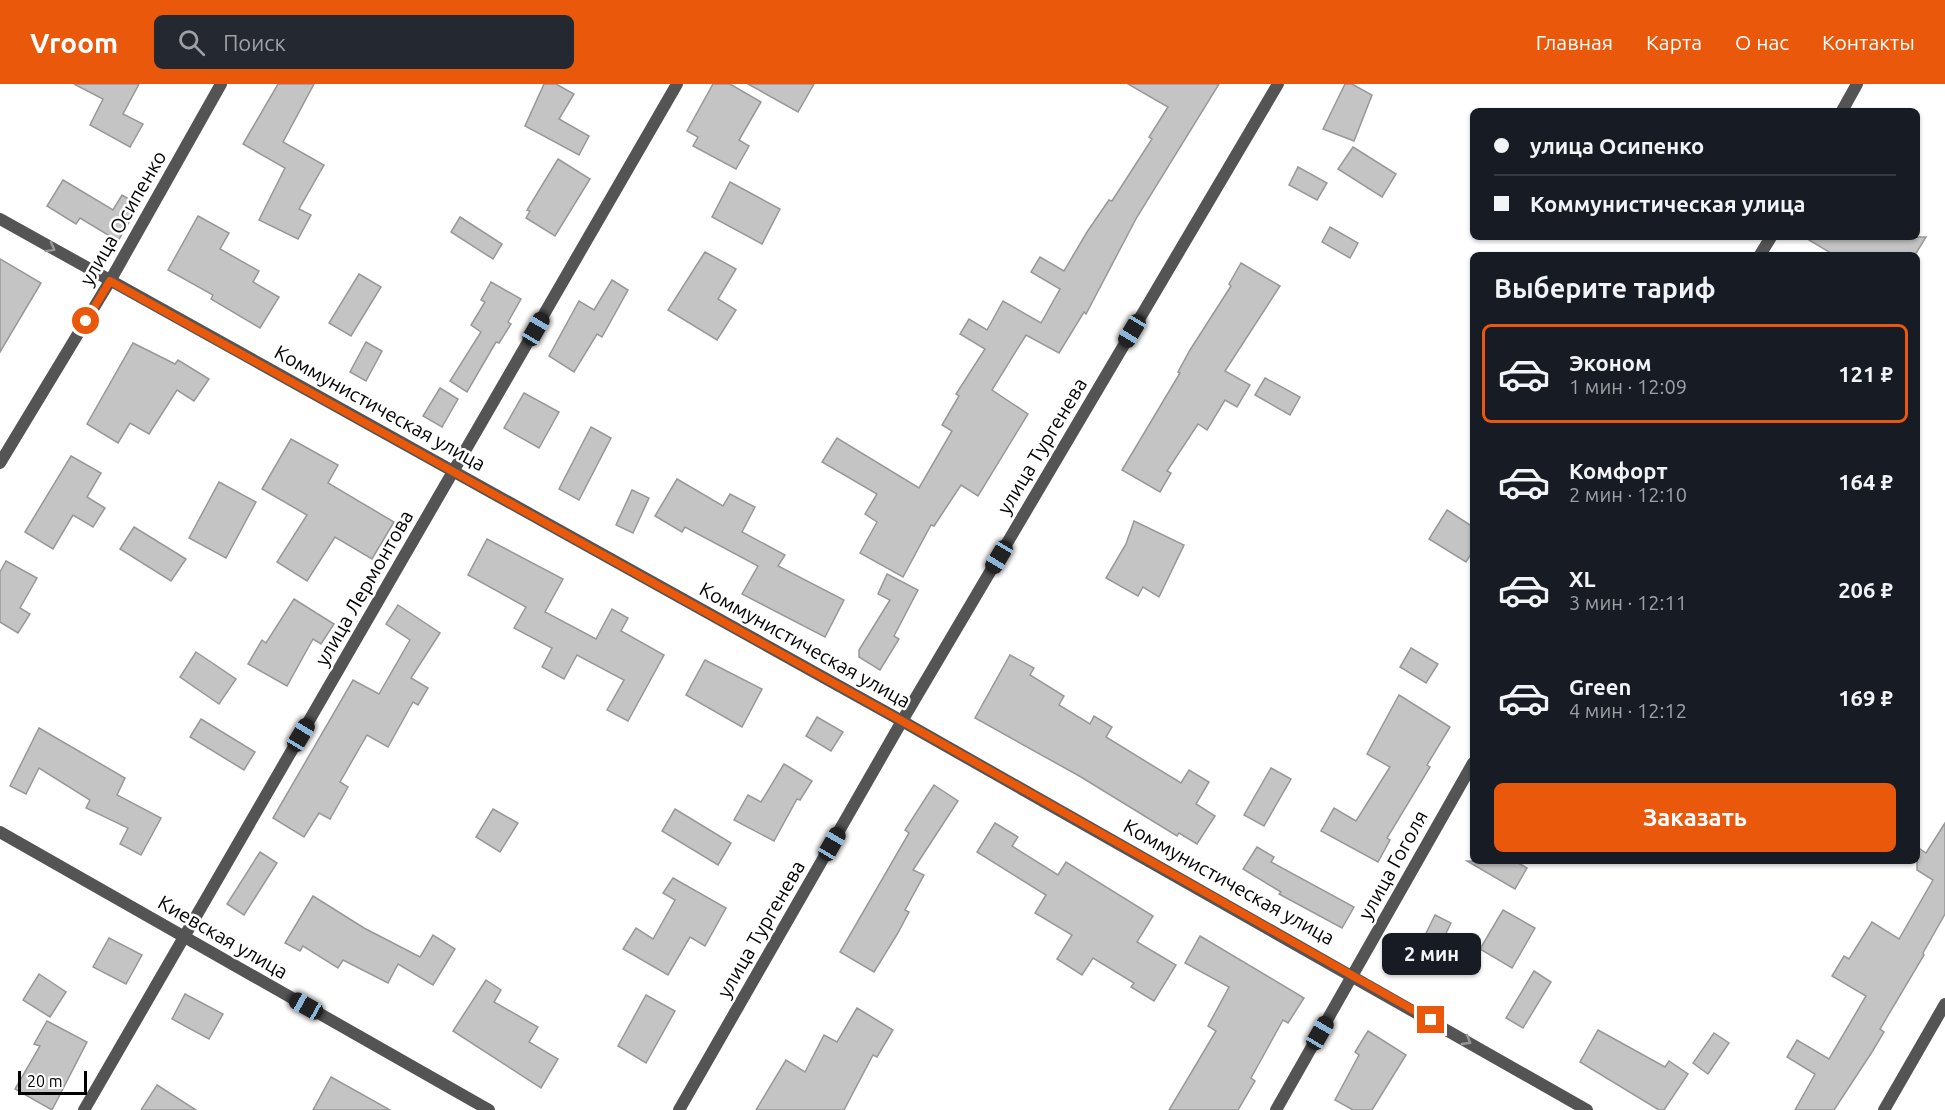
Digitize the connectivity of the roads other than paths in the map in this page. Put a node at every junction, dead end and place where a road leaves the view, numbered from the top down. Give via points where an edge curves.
1 (221, 84) edge
2 (677, 84) edge
3 (1278, 84) edge
4 (1857, 84) edge
5 (1844, 108) edge
6 (0, 219) edge
7 (110, 281) junction
8 (0, 463) edge
9 (454, 472) junction
10 (902, 721) junction
11 (1470, 768) edge
12 (0, 832) edge
13 (184, 937) junction
14 (1353, 975) junction
15 (1945, 1004) edge
16 (84, 1110) edge
17 (489, 1110) edge
18 (679, 1110) edge
19 (1276, 1110) edge
20 (1587, 1110) edge
21 (1884, 1110) edge

1 - 7 street, улица Осипенко
2 - 9 street, улица Лермонтова
3 - 10 street, улица Тургенева
4 - 5 street
6 -> 7 street, Коммунистическая улица
7 - 8 street, улица Осипенко
7 - 9 street, Коммунистическая улица
9 - 10 street, Коммунистическая улица
9 - 13 street, улица Лермонтова
10 - 14 street, Коммунистическая улица
10 - 18 street, улица Тургенева
11 - 14 street, улица Гоголя
12 - 13 street, Киевская улица
13 - 16 street, улица Лермонтова
13 - 17 street, Киевская улица
14 - 19 street, улица Гоголя
14 -> 20 street, Коммунистическая улица
15 - 21 street

